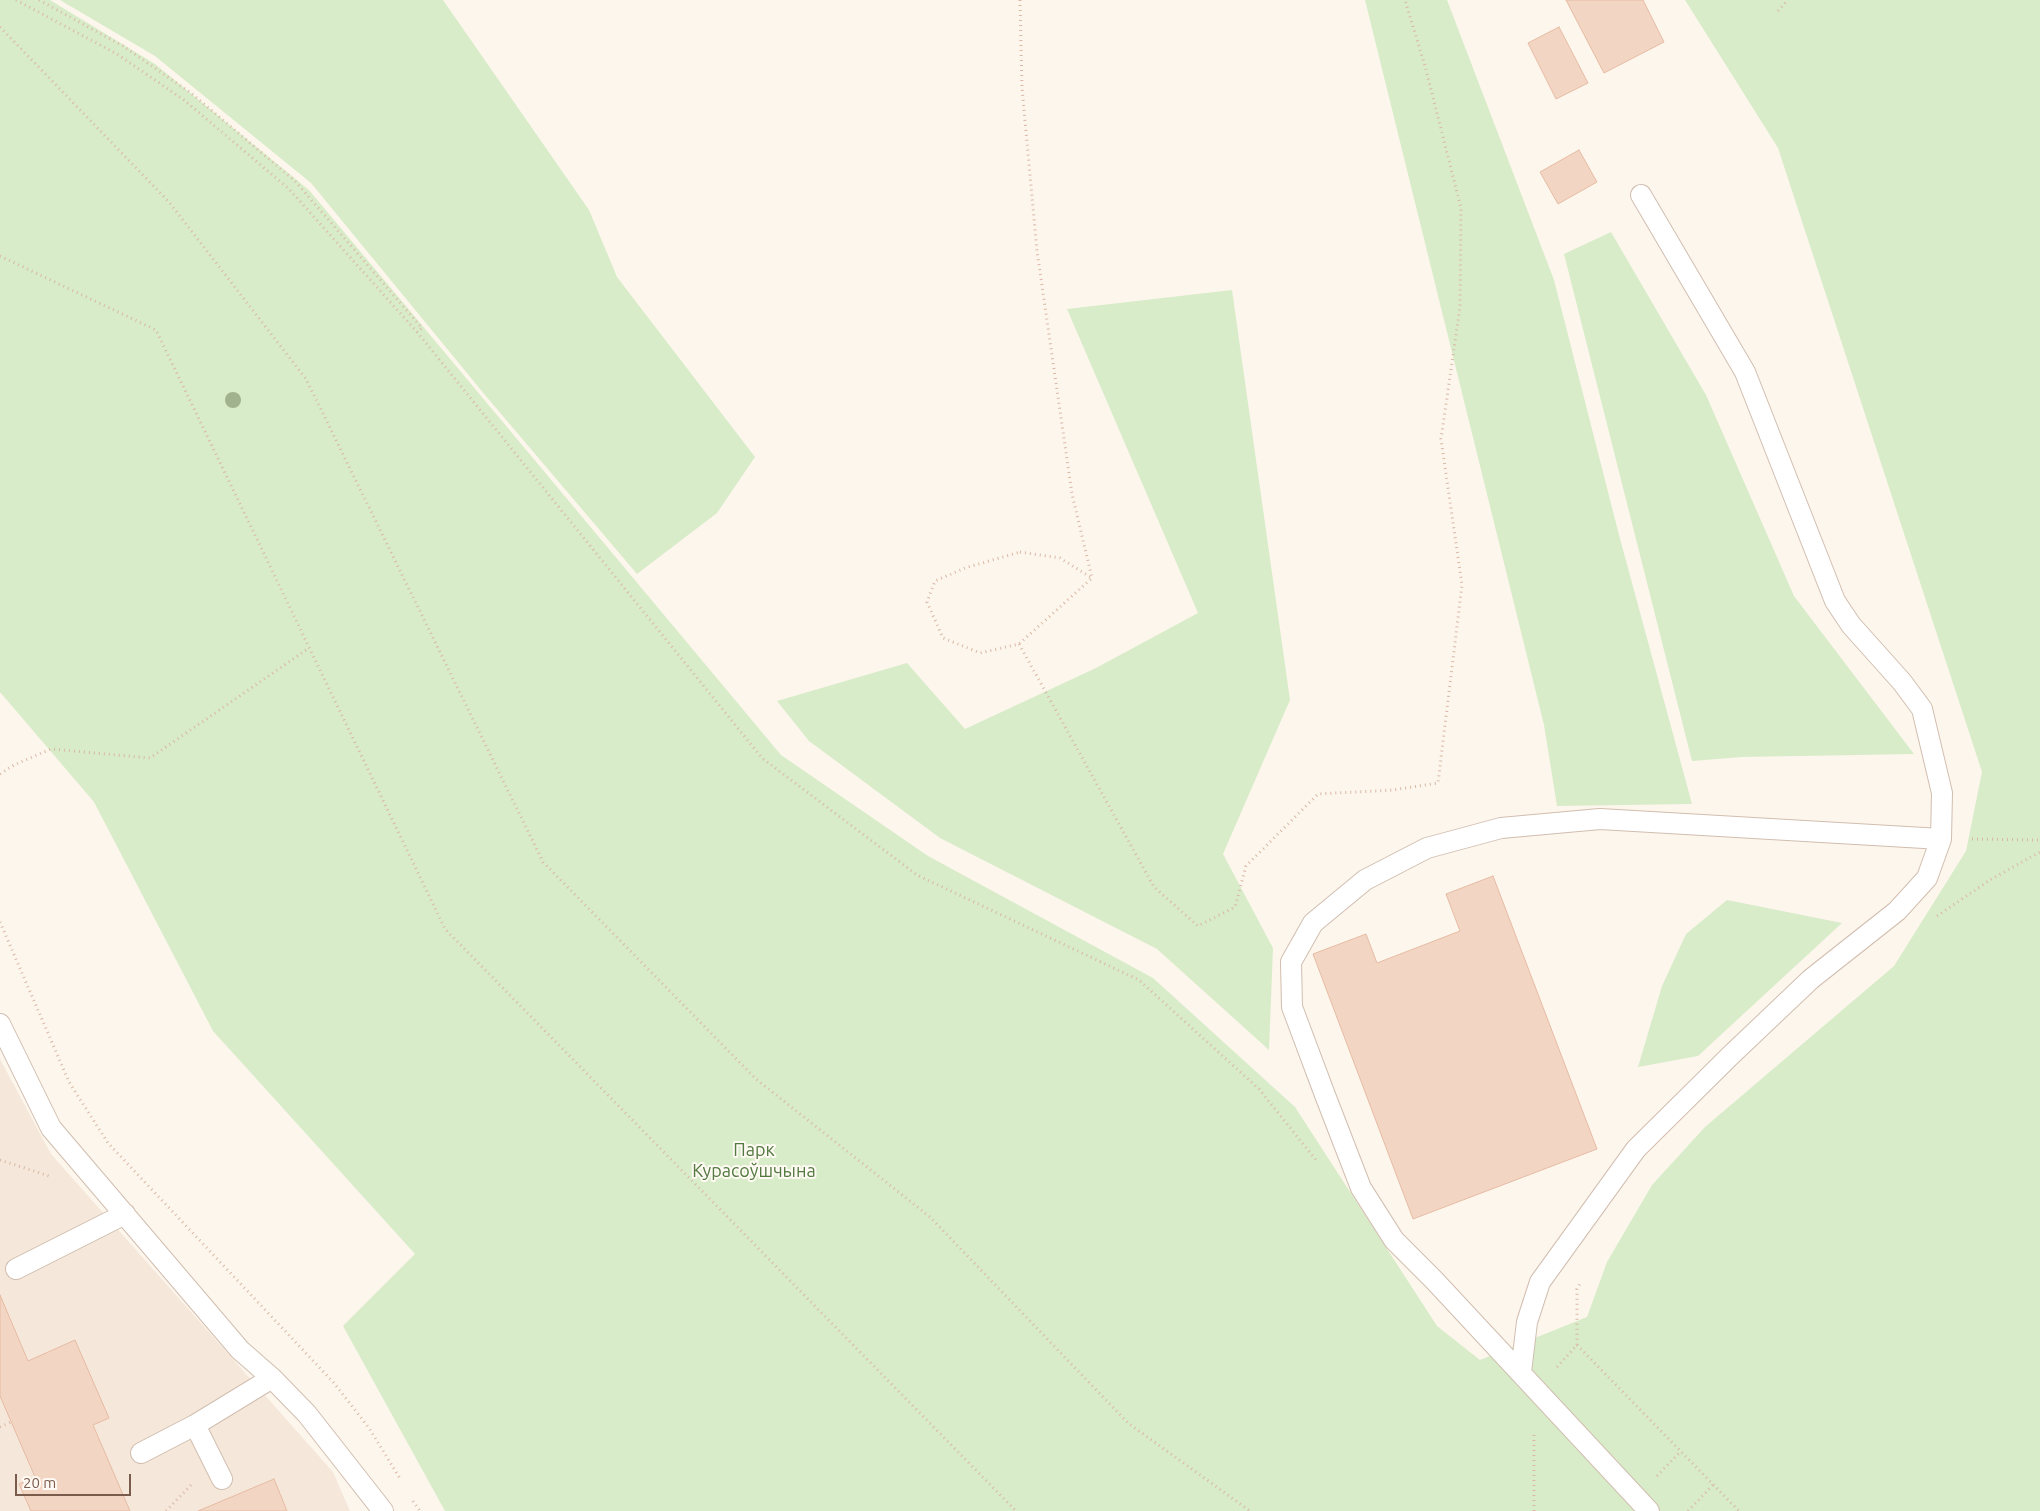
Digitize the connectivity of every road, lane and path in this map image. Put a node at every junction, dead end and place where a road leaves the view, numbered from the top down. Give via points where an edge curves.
1 (16, 0) edge
2 (39, 0) edge
3 (1020, 0) edge
4 (1405, 0) edge
5 (1788, 0) edge
6 (1778, 11) dead end
7 (0, 28) edge
8 (1641, 195) dead end
9 (0, 256) edge
10 (417, 332) junction
11 (1092, 578) junction
12 (1019, 644) junction
13 (309, 648) junction
14 (0, 774) edge
15 (1941, 839) junction
16 (2040, 840) edge
17 (2040, 852) edge
18 (1934, 917) dead end
19 (0, 922) edge
20 (0, 1024) edge
21 (1318, 1163) dead end
22 (125, 1214) junction
23 (16, 1269) dead end
24 (1581, 1281) dead end
25 (1577, 1345) junction
26 (1521, 1372) junction
27 (272, 1378) junction
28 (1537, 1390) junction
29 (11, 1422) dead end
30 (195, 1425) junction
31 (0, 1427) edge
32 (140, 1453) dead end
33 (222, 1479) dead end
34 (1713, 1485) junction
35 (404, 1486) dead end
36 (409, 1494) dead end
37 (383, 1511) edge
38 (420, 1511) edge
39 (1016, 1511) edge
40 (1250, 1511) edge
41 (1534, 1511) edge
42 (1649, 1511) edge
43 (1688, 1511) edge
44 (1738, 1511) edge

1 - 10 path via 117,54 184,100 289,189
2 - 10 path via 123,46 191,93 295,181 422,328
3 - 11 path via 1022,88 1037,251 1072,494
4 - 12 path via 1461,208 1460,307 1441,439 1462,585 1438,783 1393,790 1318,794 1246,866 1235,907 1198,926 1154,887
5 - 6 path
7 - 40 path via 169,202 306,379 543,862 756,1079 930,1217 1128,1423
8 - 15 lane via 1745,372 1835,601 1922,710 1942,793
9 - 13 path via 156,330
10 - 21 path via 762,758 917,875 1139,980 1259,1089
11 - 12 path
11 - 12 path via 1060,558 1020,552 934,581 927,602 943,638 980,653
13 - 14 path via 150,758 51,749
13 - 39 path via 445,929
15 - 16 path
15 - 26 lane via 1926,878 1897,911 1811,979 1636,1149 1540,1282 1527,1322
15 - 26 lane via 1600,820 1501,828 1428,848 1365,880 1313,923 1291,962 1292,1007 1361,1188 1394,1240
17 - 18 path
19 - 35 path via 69,1082 108,1143 334,1383 369,1428
20 - 22 lane via 50,1128
22 - 23 lane
22 - 27 lane via 240,1350
24 - 25 path via 1577,1289
25 - 28 path
25 - 34 path
26 - 28 lane
27 - 30 lane
27 - 37 lane via 307,1414
28 - 41 path via 1534,1397
28 - 42 lane
29 - 31 path
30 - 32 lane
30 - 33 lane
34 - 43 path
34 - 44 path
36 - 38 path

